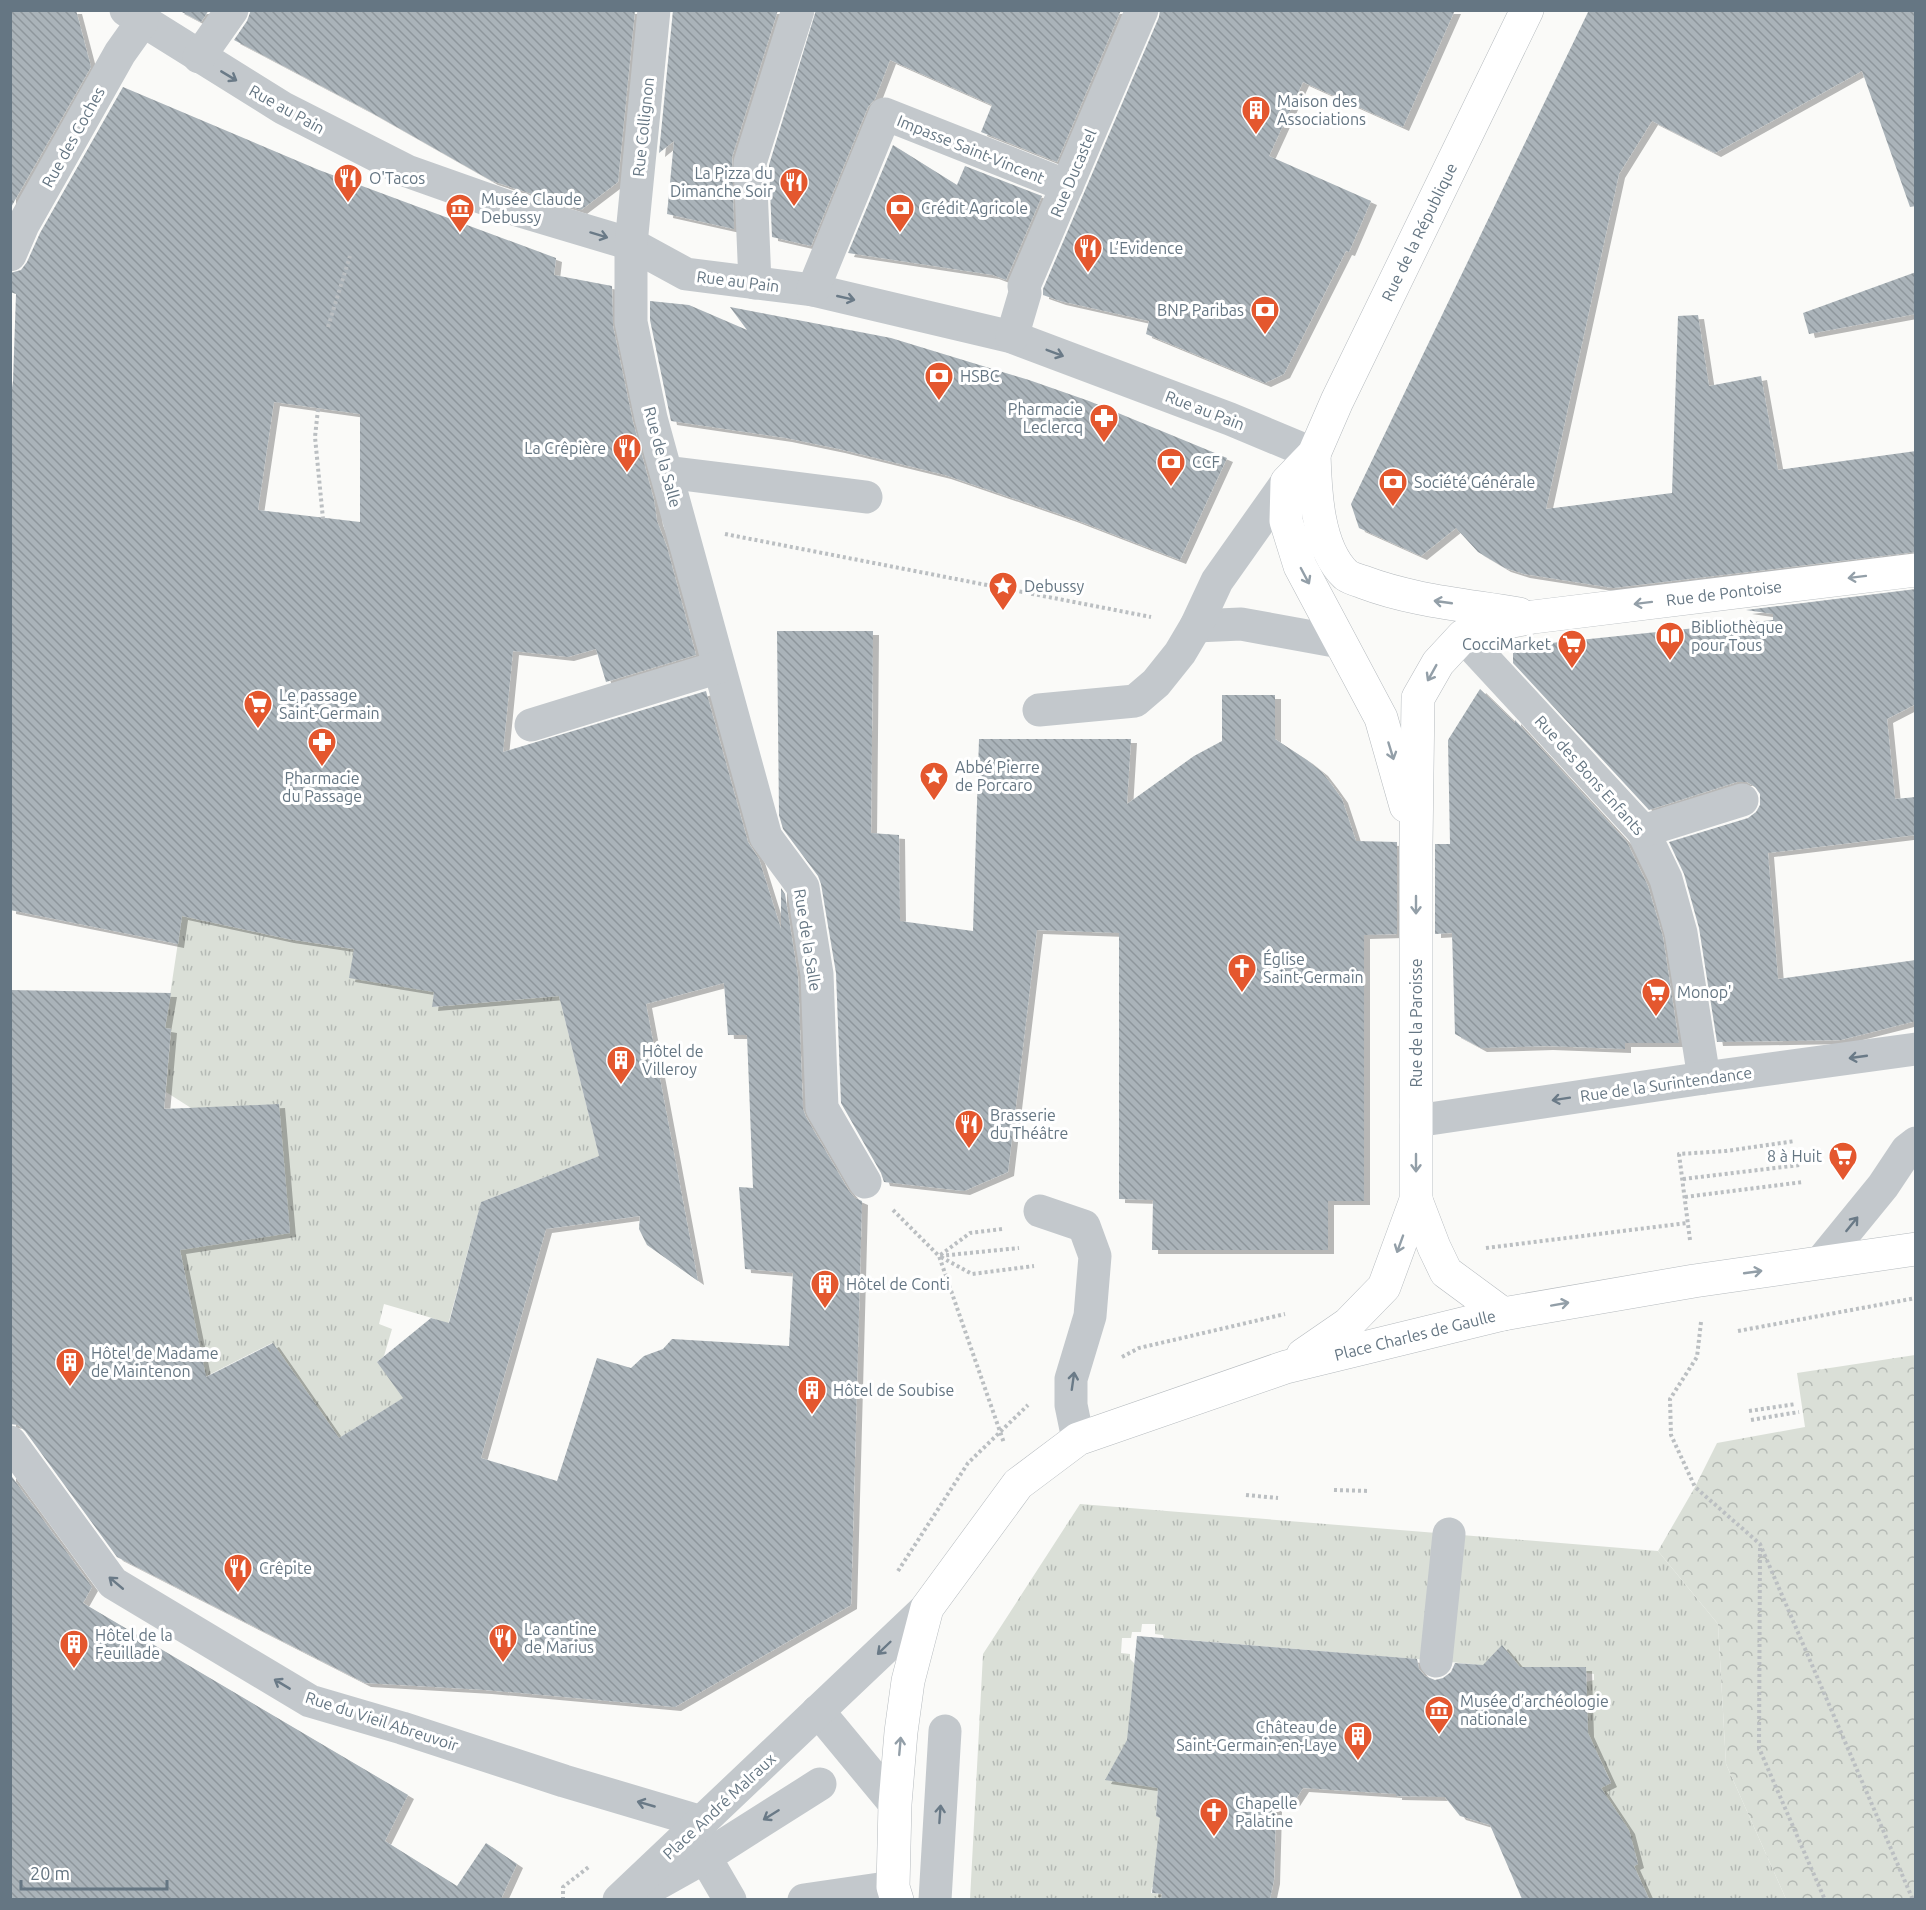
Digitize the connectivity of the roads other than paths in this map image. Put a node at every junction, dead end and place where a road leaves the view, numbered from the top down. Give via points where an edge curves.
1 (231, 10) edge
2 (654, 10) edge
3 (798, 10) edge
4 (1142, 10) edge
5 (1527, 10) edge
6 (134, 16) edge
7 (199, 57) junction
8 (1067, 186) junction
9 (631, 244) junction
10 (10, 255) edge
11 (755, 283) junction
12 (813, 290) junction
13 (1012, 337) junction
14 (1314, 454) junction
15 (666, 472) junction
16 (1287, 482) junction
17 (866, 497) dead end
18 (1322, 528) joint
19 (1916, 570) edge
20 (1533, 617) junction
21 (1196, 626) junction
22 (1463, 636) junction
23 (1340, 642) junction
24 (719, 667) junction
25 (1039, 710) dead end
26 (531, 725) dead end
27 (1410, 794) junction
28 (1742, 800) dead end
29 (1643, 831) junction
30 (1916, 1049) edge
31 (1704, 1078) junction
32 (1416, 1121) junction
33 (1916, 1143) edge
34 (1916, 1181) edge
35 (865, 1182) road end
36 (1884, 1186) junction
37 (1416, 1200) junction
38 (1040, 1211) dead end
39 (1916, 1249) edge
40 (1821, 1262) junction
41 (1503, 1314) junction
42 (1286, 1367) junction
43 (1078, 1439) junction
44 (10, 1442) edge
45 (1449, 1534) dead end
46 (927, 1608) junction
47 (1436, 1661) dead end
48 (818, 1712) junction
49 (945, 1731) dead end
50 (820, 1784) dead end
51 (895, 1804) junction
52 (702, 1822) junction
53 (705, 1857) junction
54 (895, 1893) edge
55 (619, 1899) edge
56 (629, 1899) edge
57 (730, 1899) edge
58 (804, 1899) edge
59 (934, 1899) edge

1 - 7 street
2 - 9 street, Rue Collignon
3 - 11 street via 750,162
4 - 8 street, Rue Ducastel
5 - 14 main road, Rue de la République
6 - 7 street, Rue au Pain
6 - 10 street, Rue des Coches via 120,53
7 -> 9 street, Rue au Pain via 282,108 407,171
8 - 12 street, Impasse Saint-Vincent via 885,114
8 - 13 street, Rue Ducastel via 1024,286
9 - 11 street, Rue au Pain via 686,274
9 - 15 street, Rue de la Salle via 632,322
11 - 12 street, Rue au Pain
12 -> 13 street, Rue au Pain
13 -> 14 street, Rue au Pain
14 - 16 main road, Rue de la République
14 - 18 main road, Rue de la République via 1314,485
15 - 17 street
15 - 24 street, Rue de la Salle
16 - 21 street via 1217,581
16 -> 23 main road via 1286,521 1300,566
20 -> 18 main road, Rue de Pontoise via 1383,590 1347,576 1330,553
19 -> 20 main road, Rue de Pontoise
20 - 22 main road, Rue de Pontoise
21 - 23 street via 1241,624
21 - 25 street via 1156,683 1135,701
22 -> 27 main road, Rue de Pontoise via 1438,663 1419,698
22 - 29 street, Rue des Bons Enfants
23 -> 27 main road via 1381,718
24 - 26 street
24 - 35 street, Rue de la Salle via 766,837 802,887 817,974 822,1108
27 -> 32 main road, Rue de la Paroisse via 1416,846
28 - 29 street
29 - 31 street, Rue des Bons Enfants via 1666,879 1682,933
30 -> 31 street, Rue de la Surintendance
31 -> 32 street, Rue de la Surintendance
32 -> 37 main road, Rue de la Paroisse
33 - 36 street via 1907,1150
34 - 36 street
40 -> 36 street
37 - 41 main road, Place Charles de Gaulle via 1446,1272
37 -> 42 main road, Place Charles de Gaulle via 1384,1287 1348,1324
43 -> 38 street via 1071,1405 1071,1379 1090,1316 1095,1256 1084,1226
39 - 40 main road
41 -> 40 main road
41 - 42 main road, Place Charles de Gaulle
42 - 43 main road, Place Charles de Gaulle
43 - 46 main road, Place Charles de Gaulle via 1018,1484
52 -> 44 street, Rue du Vieil Abreuvoir via 310,1701 113,1583
45 - 47 street
46 -> 48 street, Place André Malraux
51 -> 46 main road via 908,1681
48 - 51 street
48 - 52 street, Place André Malraux
59 -> 49 street
50 -> 53 street
51 - 54 main road
52 - 55 street, Place André Malraux
53 - 56 street
53 - 57 street
54 - 58 street

